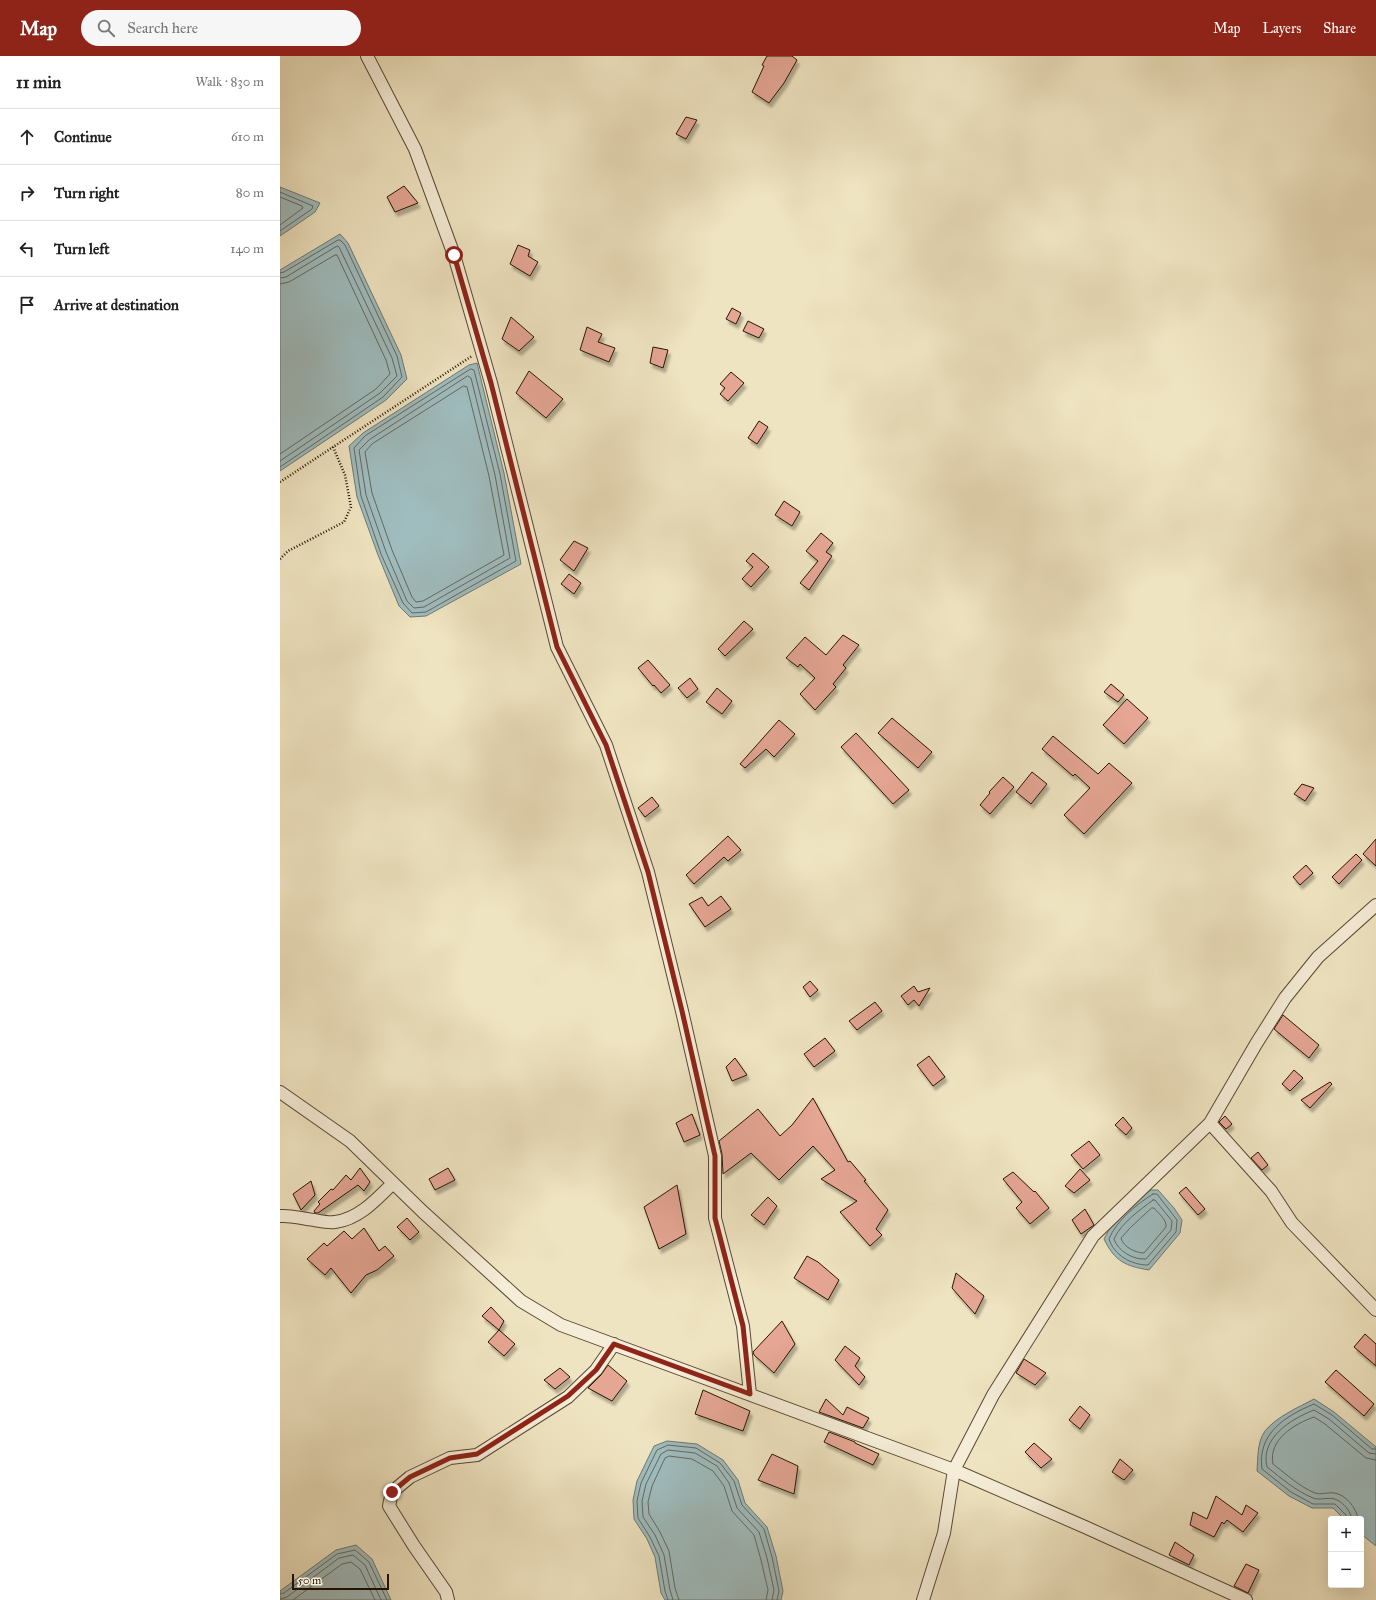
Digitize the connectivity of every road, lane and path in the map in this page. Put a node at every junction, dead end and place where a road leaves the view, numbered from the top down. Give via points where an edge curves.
1 (367, 56) edge
2 (481, 350) junction
3 (333, 447) junction
4 (280, 482) edge
5 (280, 559) edge
6 (1376, 905) edge
7 (280, 1092) edge
8 (1210, 1123) junction
9 (393, 1183) junction
10 (280, 1216) edge
11 (1376, 1310) edge
12 (614, 1344) junction
13 (750, 1394) junction
14 (954, 1470) junction
15 (448, 1600) edge
16 (923, 1600) edge
17 (1246, 1600) edge

1 - 2 street via 415,149 454,255
2 - 3 path
2 - 13 street via 557,647 606,745 648,872 715,1156 715,1218 743,1326
3 - 4 path
3 - 5 path via 345,475 351,507 344,522 288,551
6 - 8 street via 1318,957 1285,998
7 - 9 street via 350,1141
8 - 11 street via 1271,1191 1292,1222
8 - 14 street via 1093,1236 993,1395
9 - 10 street via 368,1207 344,1220 334,1222
9 - 12 street via 521,1301 561,1325
12 - 13 street
12 - 15 street via 596,1370 568,1396 477,1454 450,1458 410,1477 392,1492 389,1506 446,1592
13 - 14 street
14 - 16 street via 944,1533
14 - 17 street

